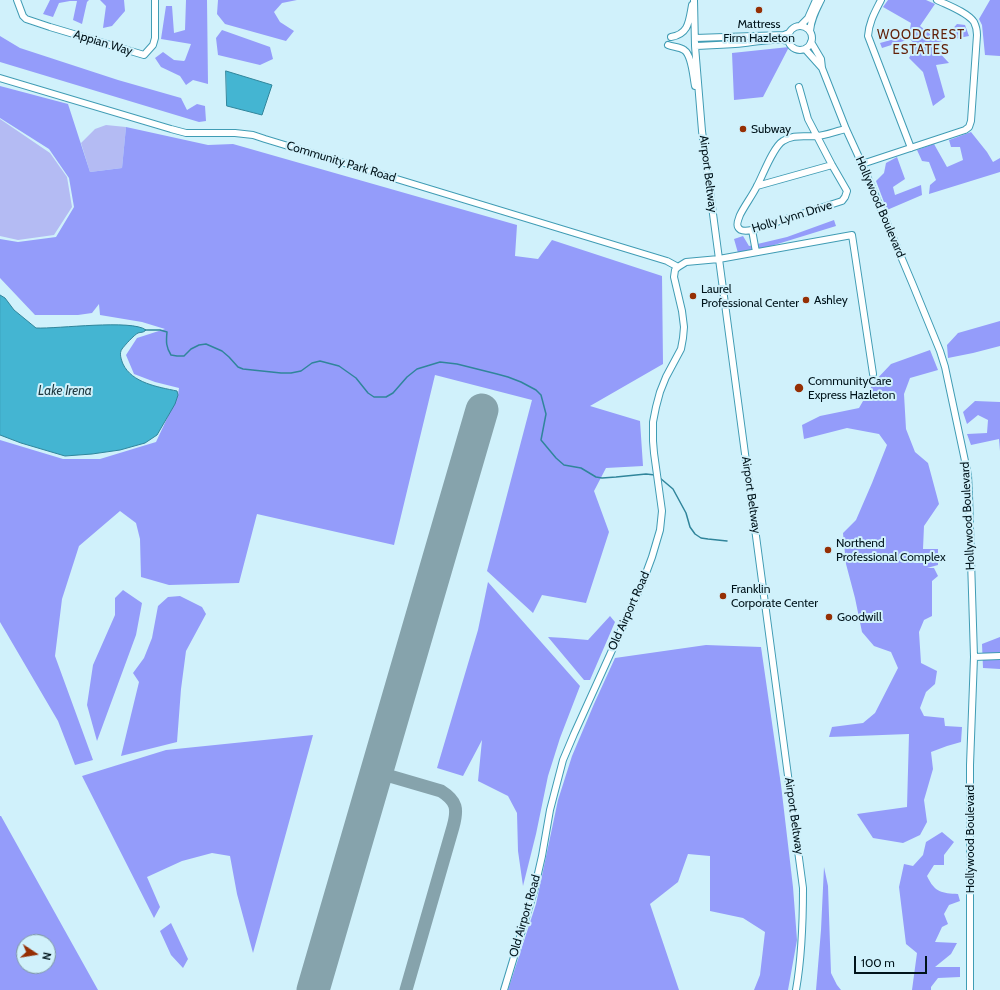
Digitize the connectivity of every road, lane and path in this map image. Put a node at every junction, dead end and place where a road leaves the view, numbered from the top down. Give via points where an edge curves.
1 (17, 0) edge
2 (155, 0) edge
3 (694, 0) edge
4 (816, 0) edge
5 (821, 0) edge
6 (881, 0) edge
7 (937, 0) edge
8 (801, 25) junction
9 (810, 31) junction
10 (789, 32) junction
11 (746, 36) junction
12 (671, 37) dead end
13 (695, 38) junction
14 (788, 41) junction
15 (811, 42) junction
16 (725, 44) junction
17 (668, 45) dead end
18 (695, 46) junction
19 (805, 49) junction
20 (822, 68) junction
21 (0, 78) edge
22 (799, 87) dead end
23 (846, 129) junction
24 (702, 131) junction
25 (817, 136) junction
26 (911, 148) junction
27 (862, 164) junction
28 (832, 165) junction
29 (757, 186) junction
30 (752, 230) junction
31 (756, 252) junction
32 (719, 259) junction
33 (678, 267) junction
34 (873, 374) dead end
35 (1000, 656) edge
36 (974, 657) junction
37 (504, 990) edge
38 (796, 990) edge
39 (970, 990) edge

1 - 2 street, Appian Way via 26,19 144,55 153,45 155,38
3 - 12 street via 684,32
3 - 13 street, Airport Beltway
4 - 8 street via 808,18
5 - 9 street via 811,22
6 - 26 street via 870,22 868,36
7 - 26 street via 965,14 974,22 976,28 971,121 965,130
8 - 9 street
8 - 10 street
9 - 15 street
10 - 11 street via 784,35
10 - 14 street
11 - 13 street
11 - 16 street via 744,39 728,41
13 - 18 street, Airport Beltway
14 - 16 street
14 - 19 street via 796,49
15 - 19 street
15 - 20 street, Hollywood Boulevard via 821,59
16 - 18 street
17 - 24 street via 683,49 691,61
18 - 24 street, Airport Beltway
19 - 20 street, Hollywood Boulevard
20 - 23 street, Hollywood Boulevard
21 - 33 street, Community Park Road via 171,130 186,133 235,133 265,138 667,261
22 - 25 street, Holly Lynn Drive via 808,119
23 - 25 street
23 - 27 street, Hollywood Boulevard
24 - 32 street, Airport Beltway
25 - 28 street, Holly Lynn Drive
25 - 29 street via 791,137 782,141
26 - 27 street
27 - 36 street, Hollywood Boulevard via 914,285 945,367 968,475
28 - 29 street
28 - 30 street, Holly Lynn Drive via 847,191 842,201
29 - 30 street, Holly Lynn Drive via 737,224 743,231
30 - 31 street
31 - 32 street
31 - 34 street via 852,235
32 - 33 street via 686,262
32 - 38 street, Airport Beltway via 804,888 803,934
33 - 37 street, Old Airport Road via 674,277 682,311 683,338 681,349 660,392 653,422 654,453 662,511 660,530 642,584 563,760 534,891
35 - 36 street
36 - 39 street, Hollywood Boulevard via 970,764

